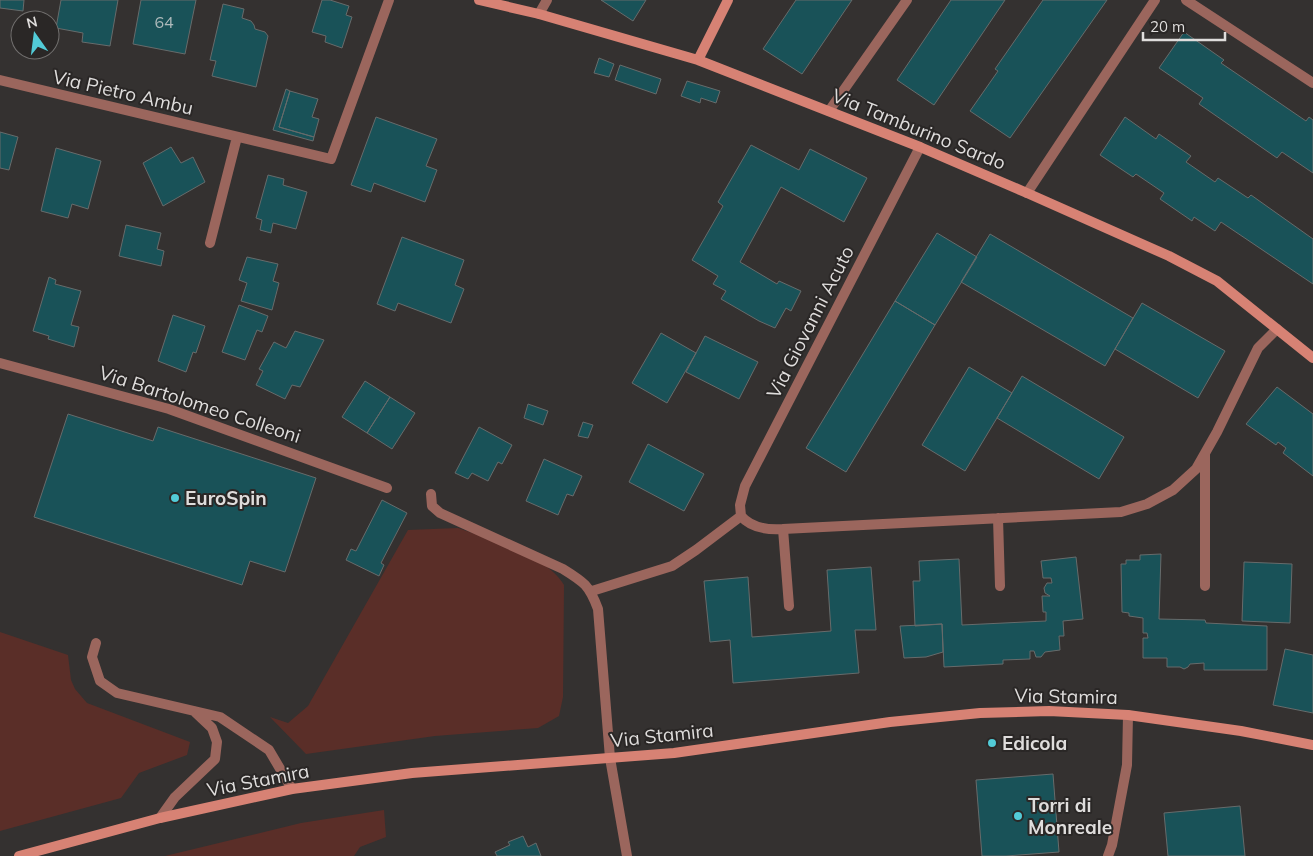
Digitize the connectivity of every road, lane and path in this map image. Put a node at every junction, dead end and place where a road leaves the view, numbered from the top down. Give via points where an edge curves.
1 (389, 0) edge
2 (480, 0) edge
3 (547, 0) edge
4 (728, 0) edge
5 (907, 0) edge
6 (1155, 0) edge
7 (1186, 0) edge
8 (539, 14) junction
9 (698, 60) junction
10 (0, 80) edge
11 (1313, 83) edge
12 (829, 111) junction
13 (237, 137) junction
14 (920, 147) junction
15 (1027, 193) junction
16 (210, 243) dead end
17 (1277, 329) junction
18 (1313, 358) edge
19 (0, 363) edge
20 (1205, 453) junction
21 (387, 488) dead end
22 (431, 494) dead end
23 (741, 516) junction
24 (998, 518) junction
25 (783, 529) junction
26 (1000, 586) dead end
27 (1205, 586) dead end
28 (592, 591) junction
29 (789, 606) dead end
30 (96, 643) dead end
31 (191, 709) junction
32 (1128, 715) junction
33 (1313, 745) edge
34 (610, 758) junction
35 (292, 789) junction
36 (160, 818) junction
37 (19, 856) edge
38 (626, 856) edge
39 (1108, 856) edge

1 - 13 street, Via Pietro Ambu via 331,159
2 - 8 street, Via Tamburino Sardo
3 - 8 street
4 - 9 street
5 - 12 street
6 - 15 street
7 - 11 street
8 - 9 street, Via Tamburino Sardo
9 - 12 street, Via Tamburino Sardo
10 - 13 street, Via Pietro Ambu
12 - 14 street, Via Tamburino Sardo
13 - 16 street
14 - 15 street, Via Tamburino Sardo
14 - 23 street, Via Giovanni Acuto via 745,486
15 - 17 street, Via Tamburino Sardo via 1169,256 1217,281
17 - 18 street, Via Tamburino Sardo
17 - 20 street via 1258,348
19 - 21 street, Via Bartolomeo Colleoni via 169,409
20 - 24 street via 1196,469 1173,490 1148,504 1120,512
20 - 27 street
22 - 28 street via 432,506 440,513 563,569
23 - 25 street via 748,524 772,530
23 - 28 street via 672,566
24 - 25 street
24 - 26 street
25 - 29 street
28 - 34 street via 598,609
30 - 31 street via 92,657 100,681 117,693
31 - 35 street via 220,717 269,750
31 - 36 street via 212,728 217,742 214,759 175,797
32 - 33 street, Via Stamira
32 - 34 street, Via Stamira via 980,713 890,722 674,753
32 - 39 street via 1127,765
34 - 35 street, Via Stamira via 412,773
34 - 38 street
35 - 36 street, Via Stamira
36 - 37 street, Via Stamira

